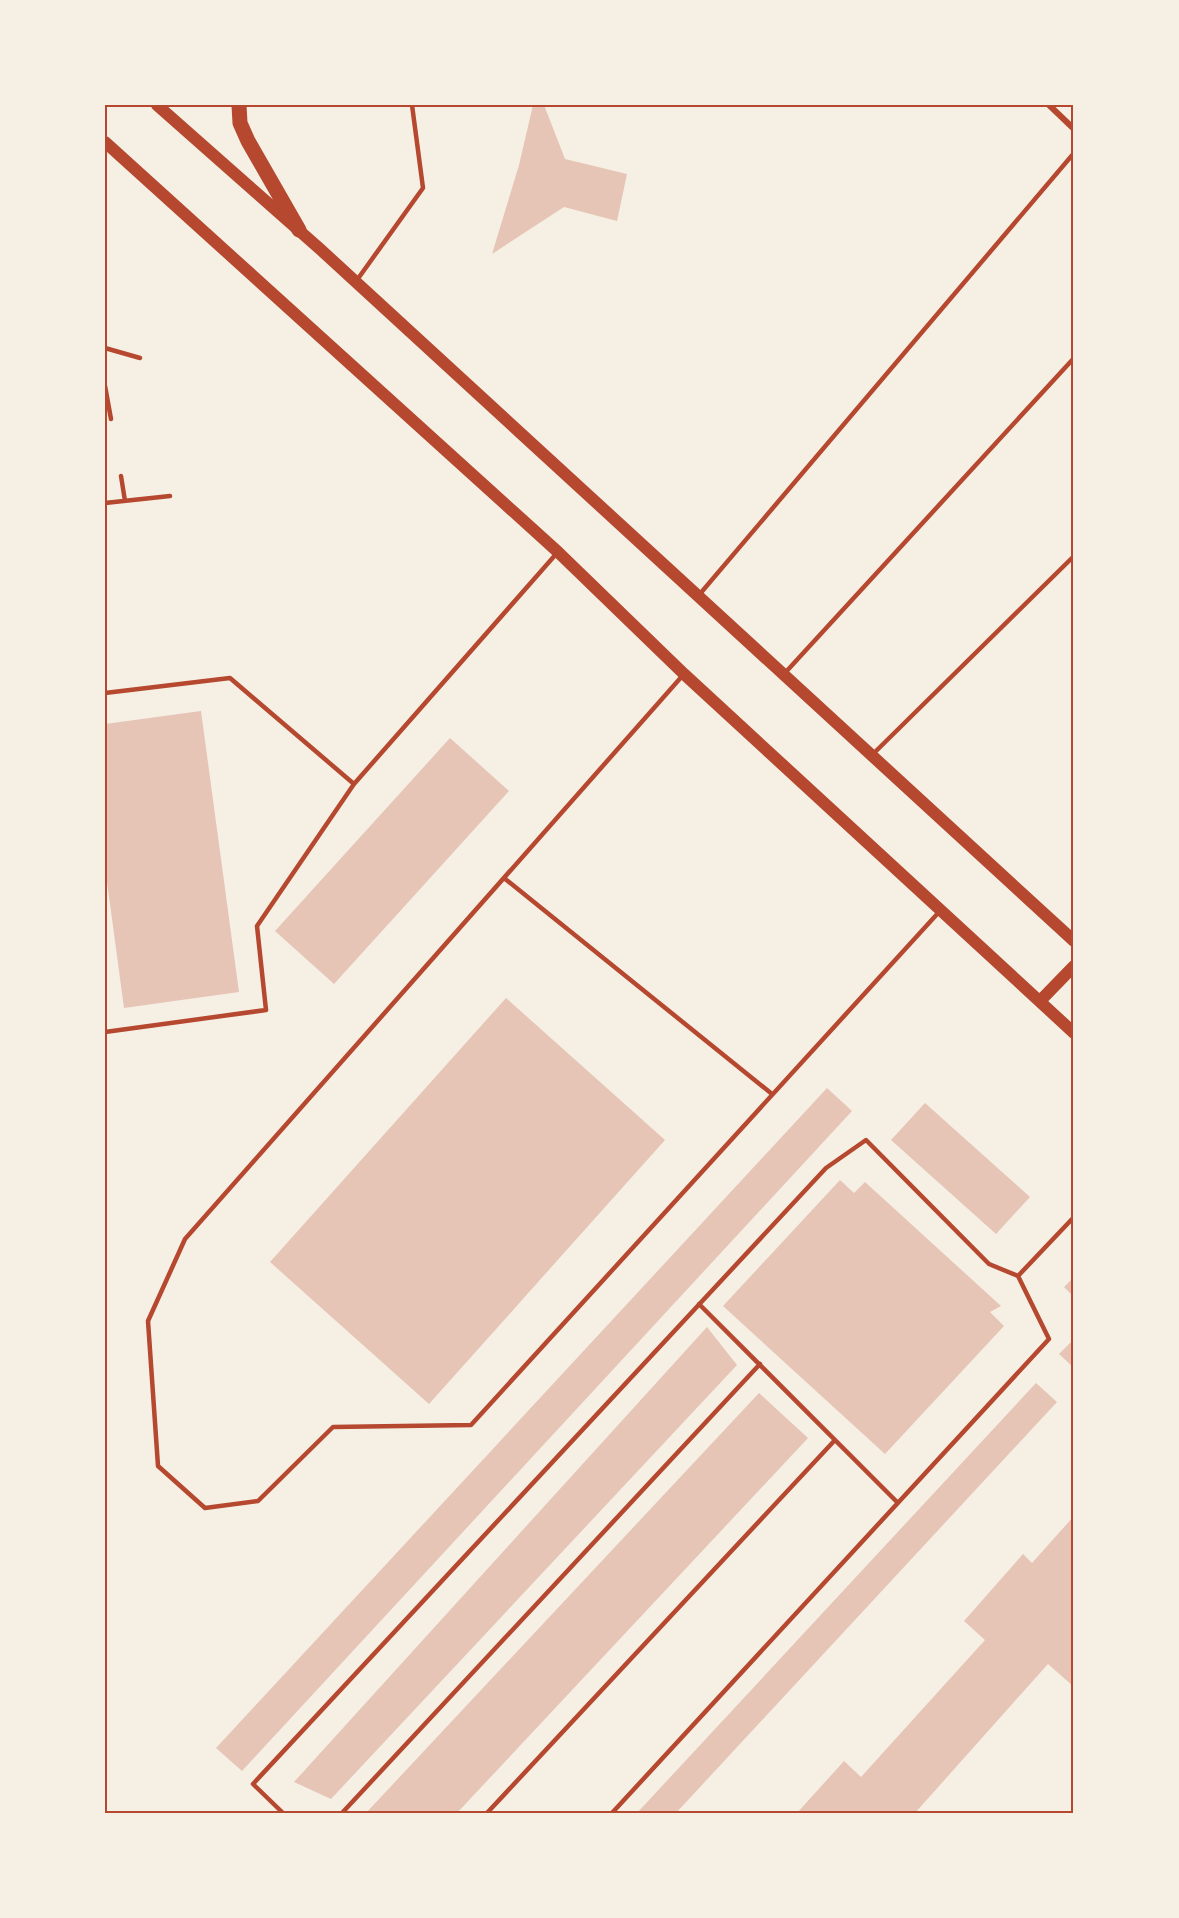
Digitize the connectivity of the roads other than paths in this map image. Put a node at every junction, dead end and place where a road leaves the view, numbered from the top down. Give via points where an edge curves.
1 (157, 105) edge
2 (239, 105) edge
3 (412, 105) edge
4 (1049, 105) edge
5 (1074, 129) edge
6 (105, 141) edge
7 (1074, 153) edge
8 (299, 230) junction
9 (356, 282) junction
10 (105, 348) edge
11 (140, 358) dead end
12 (1074, 358) edge
13 (105, 386) edge
14 (111, 419) dead end
15 (121, 476) dead end
16 (170, 496) dead end
17 (125, 501) junction
18 (105, 503) edge
19 (558, 552) junction
20 (1074, 556) edge
21 (698, 596) junction
22 (684, 674) junction
23 (783, 675) junction
24 (105, 693) edge
25 (872, 755) junction
26 (354, 784) junction
27 (504, 878) junction
28 (941, 909) junction
29 (1074, 941) edge
30 (1074, 966) edge
31 (1040, 1001) junction
32 (105, 1032) edge
33 (1074, 1033) edge
34 (772, 1094) junction
35 (1074, 1217) edge
36 (1018, 1276) junction
37 (699, 1304) junction
38 (760, 1364) junction
39 (835, 1440) junction
40 (898, 1503) junction
41 (283, 1813) edge
42 (342, 1813) edge
43 (487, 1813) edge
44 (612, 1813) edge

1 - 8 main road
2 - 8 main road via 240,123 248,141
3 - 9 lane via 423,188
4 - 5 street
6 - 19 main road
7 - 21 lane
8 - 9 main road
9 - 21 main road
10 - 11 lane
12 - 23 lane
13 - 14 lane
15 - 17 lane
16 - 17 lane
17 - 18 lane
19 - 22 main road
19 - 26 lane
20 - 25 lane
21 - 23 main road
22 - 27 lane
22 - 28 main road
23 - 25 main road
24 - 26 lane via 230,678
25 - 29 main road
26 - 32 lane via 257,926 266,1010
27 - 34 lane
27 - 34 lane via 185,1239 148,1321 158,1467 205,1508 258,1501 333,1426 471,1425
28 - 31 main road
28 - 34 lane
30 - 31 main road
31 - 33 main road
35 - 36 lane
36 - 37 lane via 989,1264 867,1140 826,1168
36 - 40 lane via 1049,1339
37 - 38 lane
37 - 41 lane via 253,1784
38 - 39 lane
38 - 42 lane
39 - 40 lane
39 - 43 lane
40 - 44 lane

